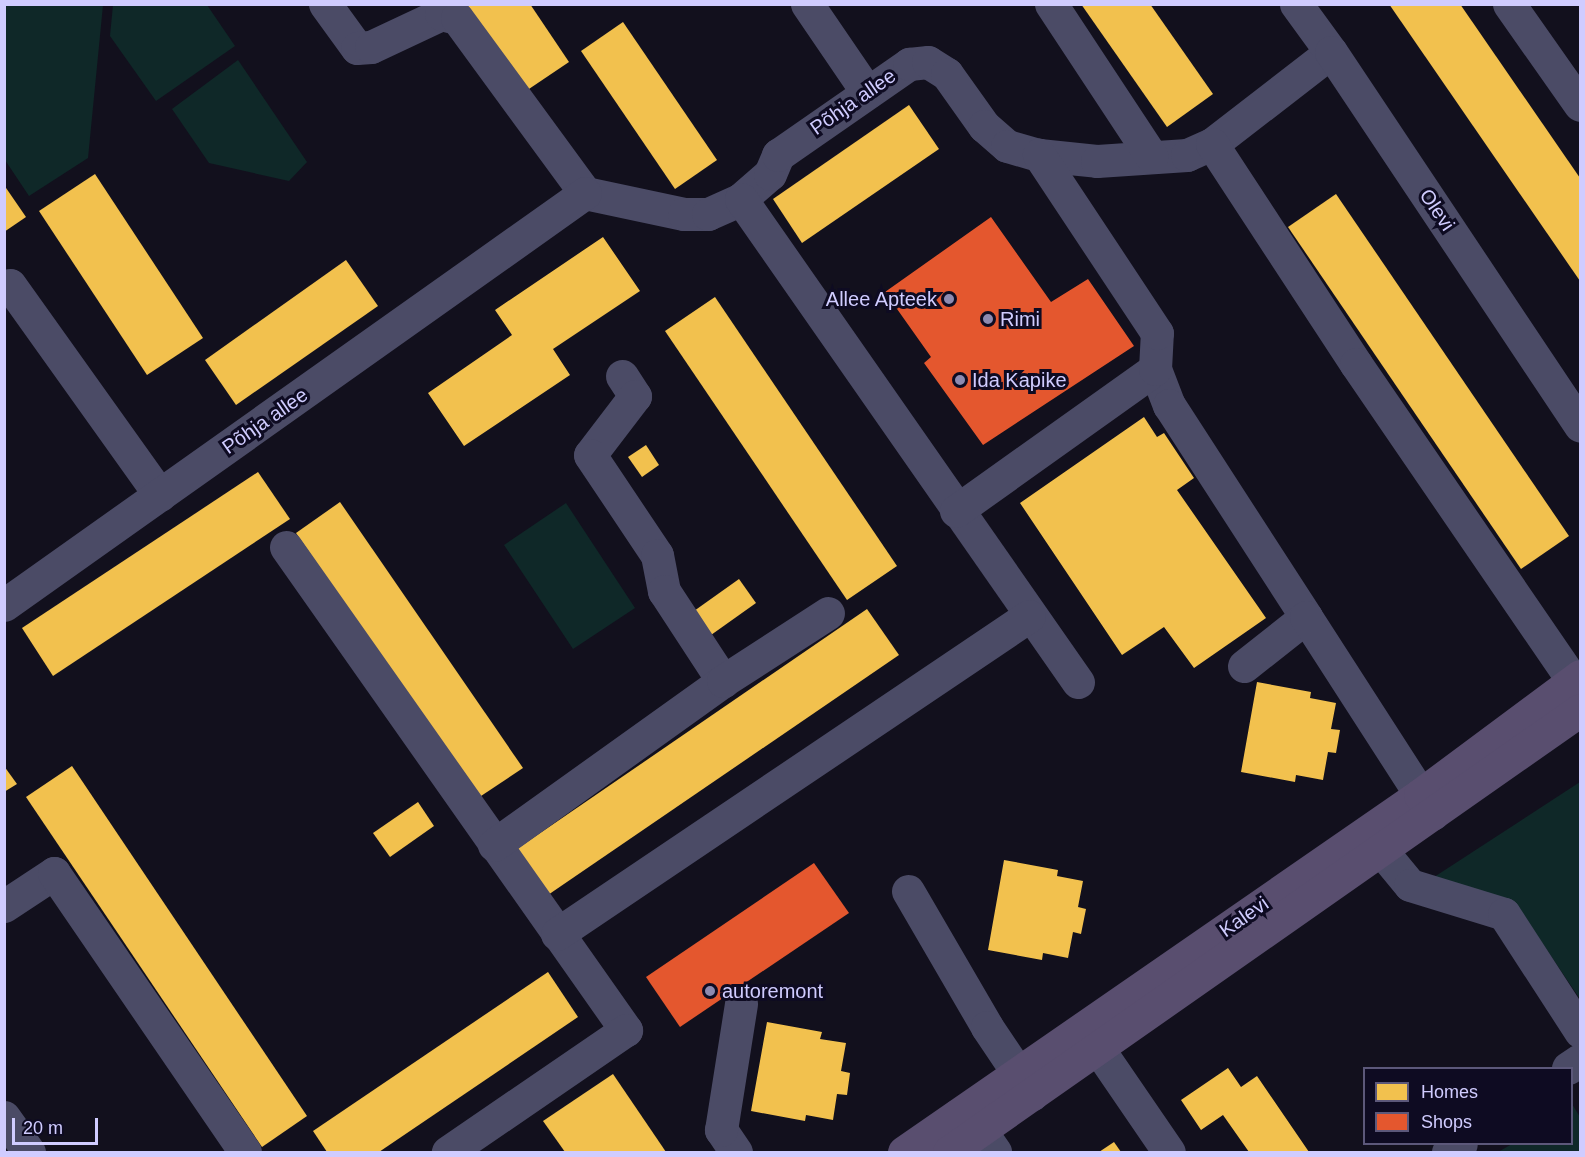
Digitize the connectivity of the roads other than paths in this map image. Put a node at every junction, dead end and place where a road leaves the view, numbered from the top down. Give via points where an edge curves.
1 (325, 4) edge
2 (807, 4) edge
3 (1051, 4) edge
4 (1296, 4) edge
5 (1509, 4) edge
6 (1331, 52) junction
7 (867, 92) junction
8 (1581, 105) edge
9 (1212, 144) junction
10 (1039, 155) junction
11 (1152, 157) junction
12 (585, 193) junction
13 (741, 199) junction
14 (4, 287) edge
15 (1155, 369) junction
16 (622, 376) dead end
17 (1579, 423) edge
18 (160, 495) junction
19 (956, 511) junction
20 (286, 547) dead end
21 (4, 605) edge
22 (828, 614) dead end
23 (1029, 616) junction
24 (1306, 617) junction
25 (1244, 666) dead end
26 (723, 681) junction
27 (1078, 682) dead end
28 (1579, 690) edge
29 (1426, 804) junction
30 (494, 845) junction
31 (1381, 850) junction
32 (908, 891) dead end
33 (4, 906) edge
34 (557, 934) junction
35 (741, 1004) dead end
36 (1581, 1031) edge
37 (1091, 1038) junction
38 (1025, 1084) junction
39 (4, 1117) edge
40 (978, 1133) edge
41 (29, 1152) edge
42 (245, 1152) edge
43 (448, 1152) edge
44 (736, 1152) edge
45 (904, 1152) edge
46 (949, 1152) edge
47 (1169, 1152) edge

1 - 12 street via 357,48 371,47 441,14 457,18
2 - 7 street
3 - 11 street
4 - 6 street, Olevi
5 - 8 street
6 - 9 street, Põhja allee
6 - 17 street, Olevi
7 - 10 street, Põhja allee via 909,64 928,62 947,74 984,126 1007,146
7 - 13 street, Põhja allee via 778,155 770,174
9 - 11 street, Põhja allee via 1187,155
9 - 28 street via 1305,288
10 - 11 street, Põhja allee via 1097,161
10 - 15 street via 1157,333
12 - 13 street, Põhja allee via 684,214 708,214
12 - 18 street, Põhja allee
13 - 19 street
14 - 18 street via 10,285
15 - 19 street
15 - 24 street via 1169,405
16 - 26 street via 635,396 590,455 657,555 664,591
18 - 21 street, Põhja allee
19 - 23 street
20 - 30 street
22 - 26 street
23 - 27 street
23 - 34 street
24 - 25 street
24 - 29 street
26 - 30 street
28 - 29 main road, Kalevi
29 - 31 main road, Kalevi
29 - 37 main road, Kalevi
30 - 34 street
31 - 36 street via 1410,885 1504,914
31 - 37 main road, Kalevi
32 - 38 street
33 - 42 street via 54,873
34 - 43 street via 626,1030
35 - 44 street via 721,1130
37 - 38 main road, Kalevi
37 - 47 street
38 - 40 main road, Kalevi
39 - 41 street
40 - 45 main road, Kalevi
40 - 46 main road, Kalevi

